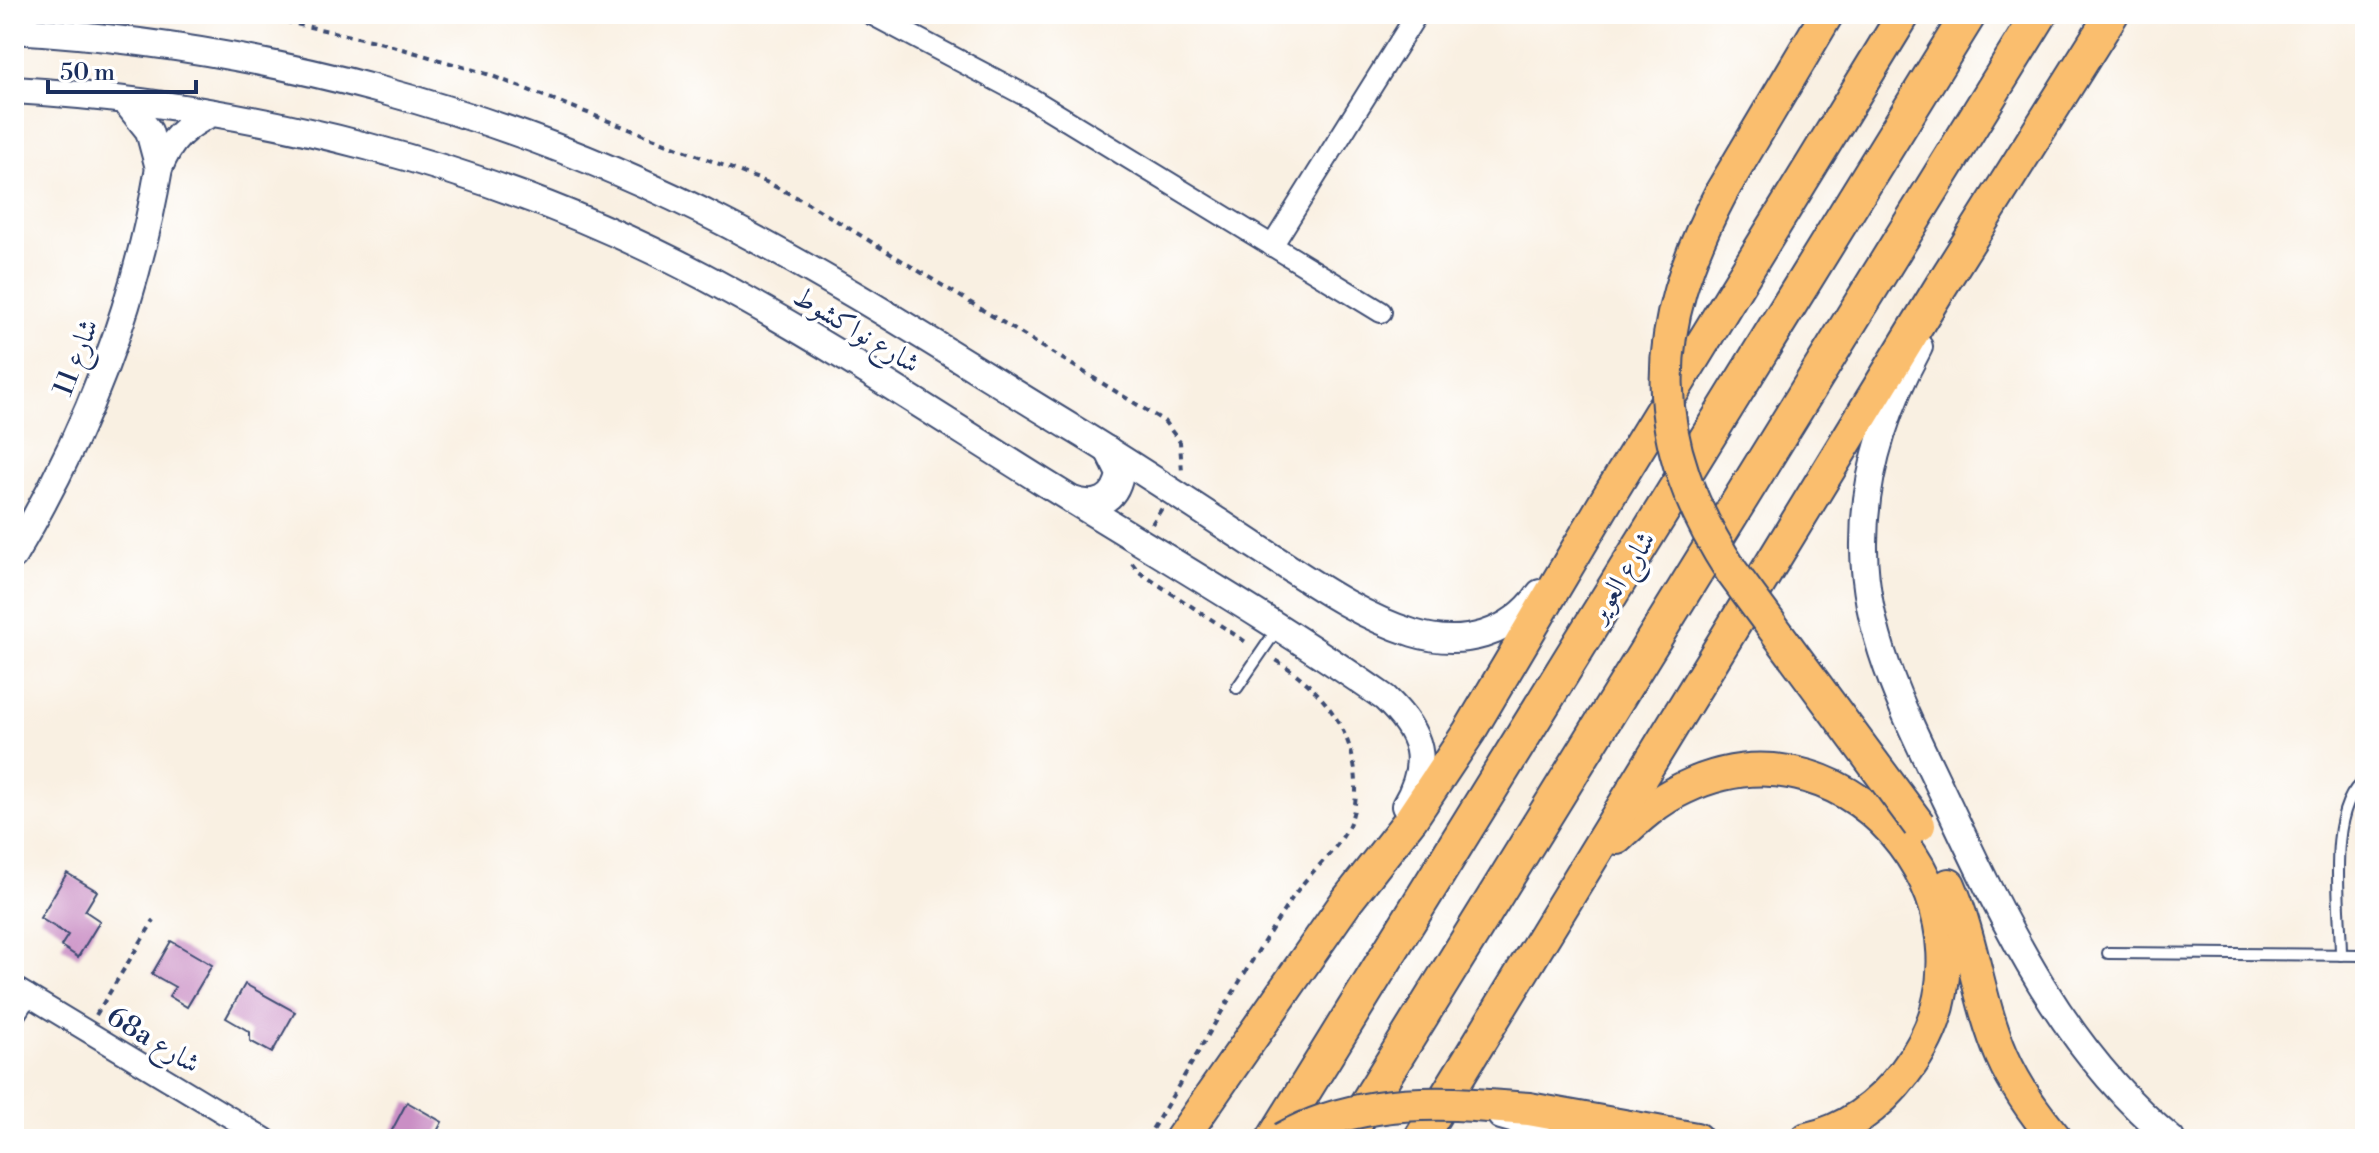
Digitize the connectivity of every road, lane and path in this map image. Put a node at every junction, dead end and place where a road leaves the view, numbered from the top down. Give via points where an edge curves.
1 (250, 14) edge
2 (871, 14) edge
3 (1417, 14) edge
4 (1827, 14) edge
5 (1904, 14) edge
6 (1969, 14) edge
7 (2040, 14) edge
8 (2112, 14) edge
9 (14, 30) edge
10 (14, 90) edge
11 (125, 101) junction
12 (212, 113) junction
13 (159, 168) junction
14 (1995, 203) junction
15 (1272, 246) junction
16 (1381, 312) dead end
17 (1108, 450) junction
18 (1172, 491) junction
19 (1607, 499) junction
20 (1072, 500) junction
21 (1140, 542) junction
22 (14, 555) edge
23 (1278, 628) junction
24 (1261, 652) junction
25 (1237, 688) dead end
26 (2365, 780) edge
27 (1346, 902) junction
28 (1556, 917) junction
29 (154, 920) dead end
30 (2108, 953) dead end
31 (2341, 955) junction
32 (2365, 955) edge
33 (20, 991) edge
34 (14, 1015) edge
35 (86, 1031) junction
36 (1474, 1105) junction
37 (266, 1139) edge
38 (1146, 1139) edge
39 (1181, 1139) edge
40 (1274, 1139) edge
41 (1283, 1139) edge
42 (1345, 1139) edge
43 (1420, 1139) edge
44 (1582, 1139) edge
45 (1696, 1139) edge
46 (1807, 1139) edge
47 (2056, 1139) edge
48 (2171, 1139) edge

1 - 18 path via 379,42 487,74 786,191 1164,421 1183,455
2 - 15 street via 1032,99
3 - 15 street
4 - 47 main road, bridge via 1698,235 1670,317 1667,404 1687,489 1704,529 1919,825 1960,910 2002,1056
5 - 19 main road
6 - 40 highway, شارع العوير
7 - 42 highway
8 - 14 main road
9 - 17 street, شارع نواكشوط via 258,61 379,90 615,171 728,225 837,286
10 - 11 street, شارع نواكشوط
11 - 12 street, شارع نواكشوط
11 - 13 street, شارع 11 via 149,131
12 - 13 street, شارع 11 via 178,133
12 - 20 street, شارع نواكشوط via 338,139 462,175 583,220 700,275 813,338
13 - 22 street, شارع 11 via 149,228 115,346 67,459
14 - 28 main road
14 - 48 street via 1911,362 1880,436 1864,550 1874,627 1918,740 2011,935 2090,1056
15 - 16 street
17 - 18 street, شارع نواكشوط
17 - 20 street via 1117,462 1117,487 1098,504
18 - 19 street, شارع نواكشوط via 1334,597 1414,633 1447,640 1480,637 1511,624 1532,605
18 - 21 path
19 - 27 main road via 1469,732 1411,819
20 - 21 street, شارع نواكشوط
21 - 23 street, شارع نواكشوط
21 - 24 path via 1132,559 1135,569
23 - 24 lane
23 - 27 street, شارع نواكشوط via 1385,698 1403,715 1420,756 1420,778 1411,796
24 - 25 lane
24 - 38 path via 1311,684 1340,724 1354,775 1352,819 1338,845 1295,893
26 - 31 lane via 2349,796 2340,824
27 - 39 main road
28 - 43 main road
28 - 46 main road via 1617,839 1648,808 1686,787 1728,774 1757,772 1814,779 1876,813 1901,838 1927,879 1942,925 1943,973 1934,1021 1917,1057 1885,1096 1844,1127
29 - 35 path
30 - 31 lane
31 - 32 lane
33 - 34 street
33 - 35 street, 68a شارع
35 - 37 street, 68a شارع
36 - 41 main road, bridge via 1415,1102 1358,1111
36 - 44 street
36 - 45 main road via 1529,1109

